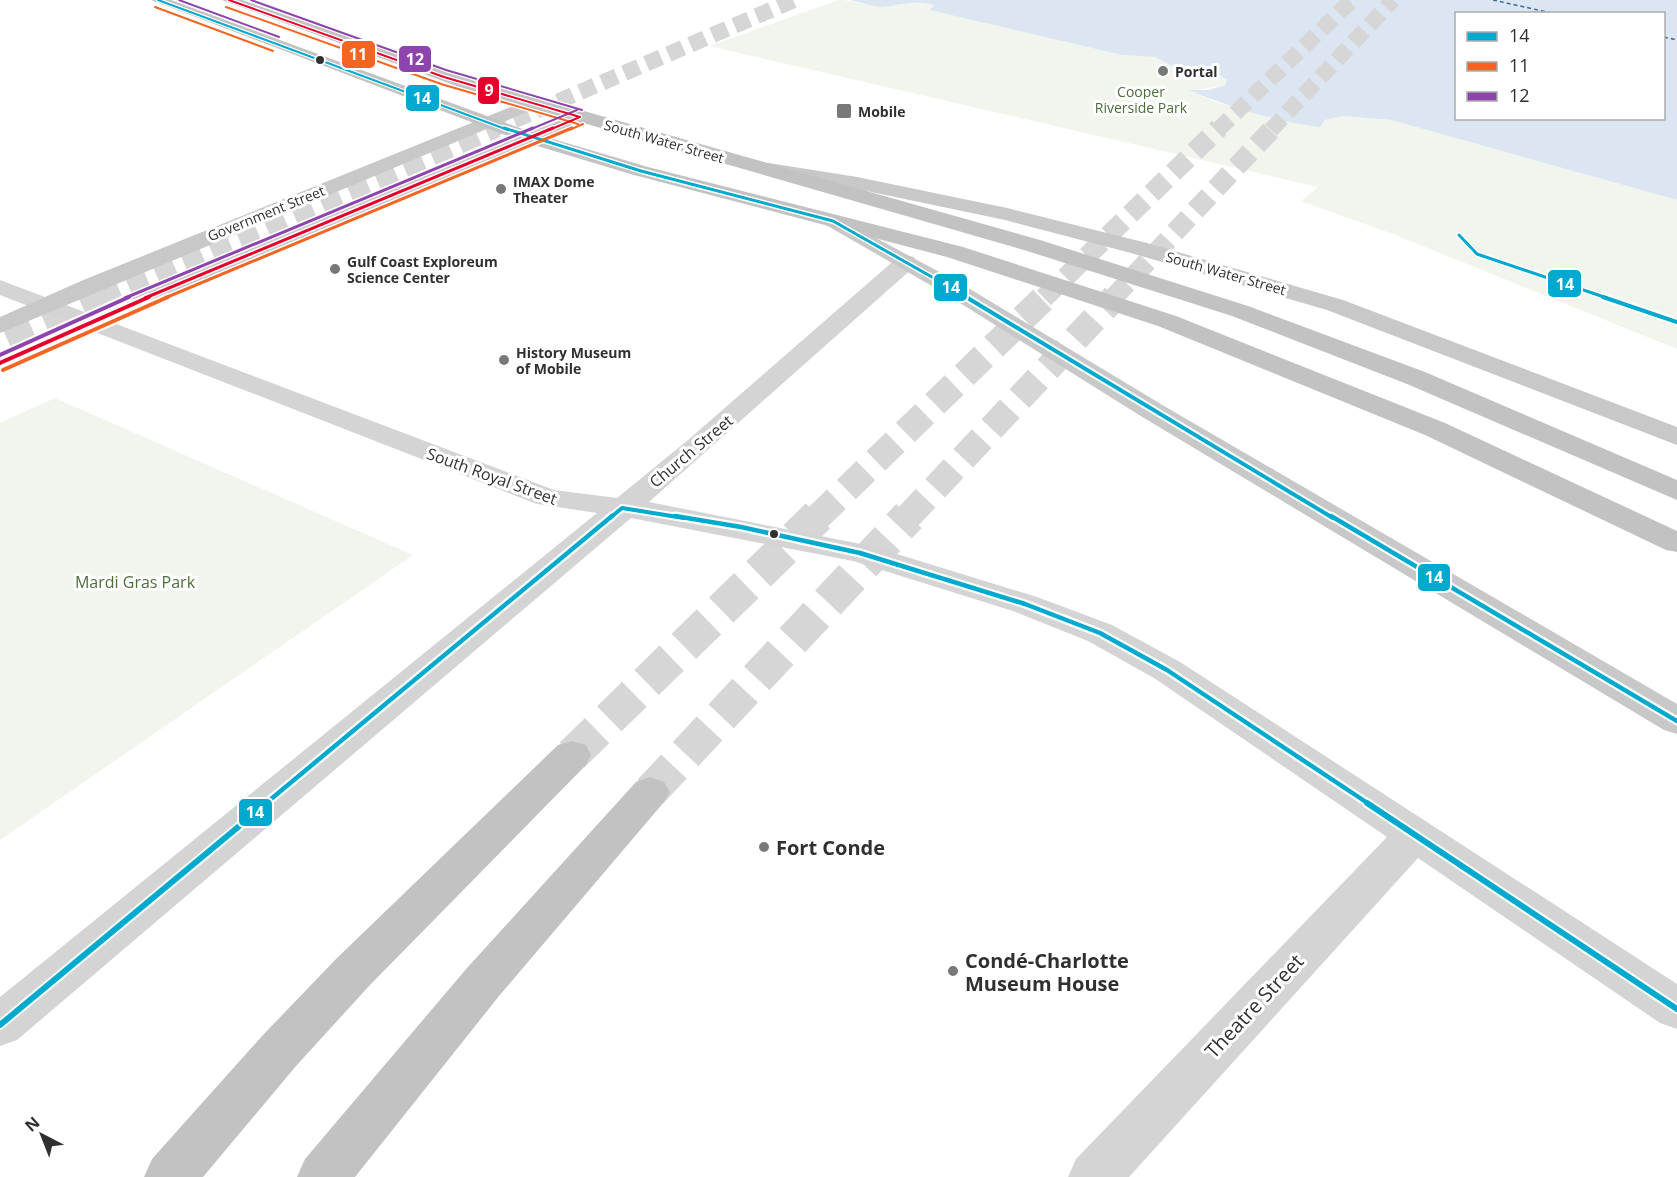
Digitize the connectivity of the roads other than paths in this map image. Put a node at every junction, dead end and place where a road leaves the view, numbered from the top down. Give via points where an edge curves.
1 (158, 0) edge
2 (229, 0) edge
3 (533, 103) junction
4 (580, 117) junction
5 (486, 123) junction
6 (530, 138) junction
7 (758, 167) junction
8 (833, 221) junction
9 (906, 262) junction
10 (0, 287) edge
11 (47, 305) junction
12 (93, 322) junction
13 (2, 343) edge
14 (1677, 437) edge
15 (1677, 491) edge
16 (622, 508) junction
17 (1677, 543) edge
18 (1677, 721) edge
19 (572, 755) tunnel mouth
20 (650, 792) tunnel mouth
21 (1414, 835) junction
22 (1677, 1009) edge
23 (0, 1025) edge
24 (170, 1177) edge
25 (323, 1177) edge
26 (1094, 1177) edge

1 - 5 highway, South Water Street
2 - 3 highway, South Water Street via 444,77
3 - 4 highway, South Water Street
3 - 5 main road, Government Street
4 - 6 main road, Government Street
4 - 7 highway, South Water Street
5 - 6 highway, South Water Street
5 - 11 main road, Government Street
6 - 8 highway, South Water Street
6 - 12 main road, Government Street
7 - 14 main road, South Water Street via 1007,214 1169,256 1335,305
7 - 15 highway, South Water Street via 1089,262 1312,338 1469,400
8 - 9 main road, South Water Street
8 - 17 highway via 1057,283 1275,362 1497,456
9 - 16 street, Church Street
9 - 18 main road, South Water Street
10 - 11 street, South Royal Street
11 - 12 street, South Royal Street
11 - 13 main road, Government Street
12 - 13 main road, Government Street
12 - 16 street, South Royal Street via 549,498
16 - 21 street, South Royal Street via 741,527 860,553 1025,604 1100,633 1167,670
16 - 23 street, Church Street
19 - 24 highway via 353,972
20 - 25 highway via 507,951
21 - 22 street, South Royal Street
21 - 26 street, Theatre Street

